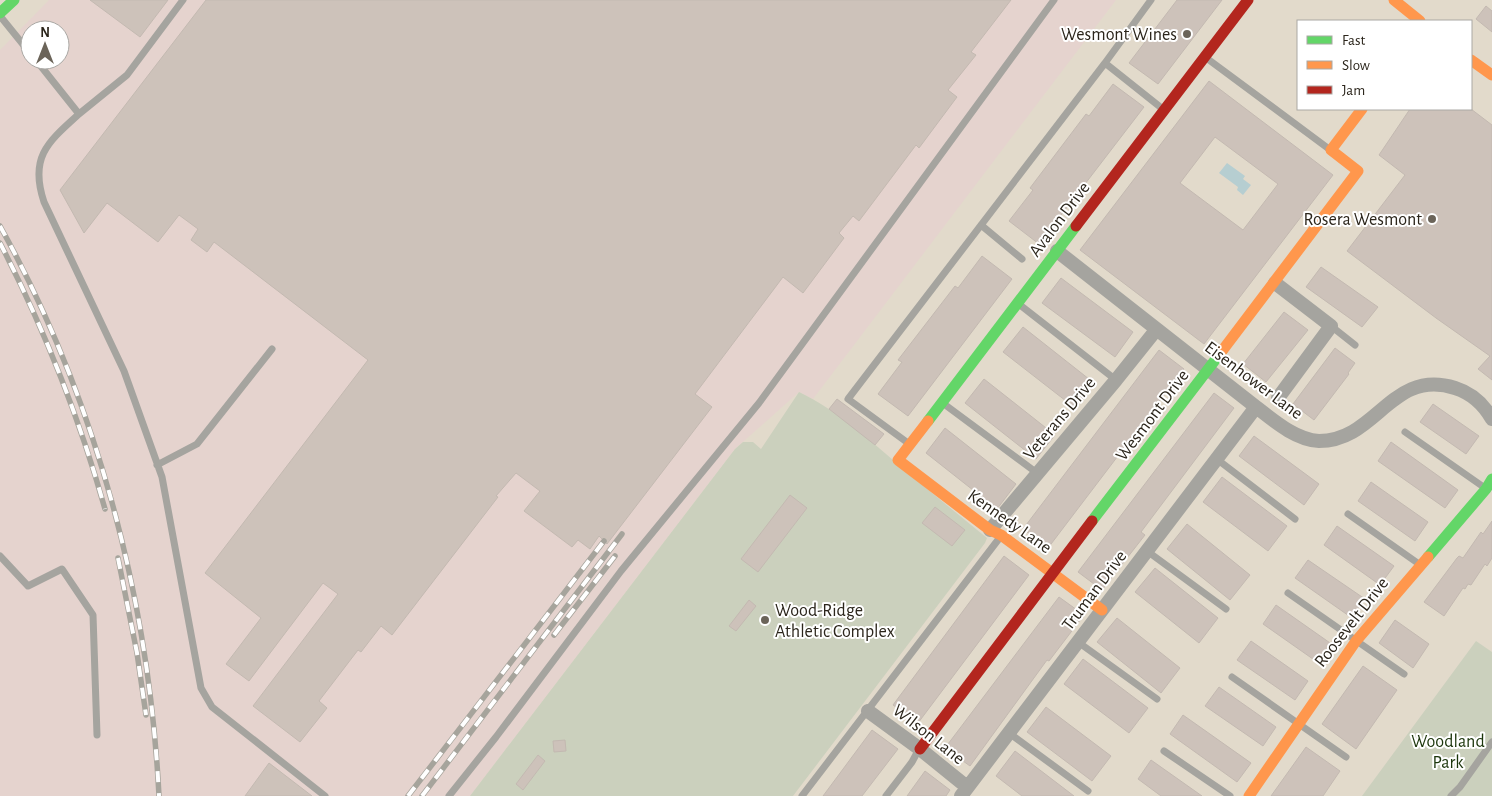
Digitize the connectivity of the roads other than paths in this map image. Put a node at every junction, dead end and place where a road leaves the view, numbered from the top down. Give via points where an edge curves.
1 (14, 0) edge
2 (183, 0) edge
3 (1054, 0) edge
4 (1151, 0) edge
5 (1248, 0) edge
6 (1396, 1) edge
7 (0, 14) edge
8 (1419, 20) edge
9 (20, 40) edge
10 (1205, 57) junction
11 (1472, 61) edge
12 (1105, 63) junction
13 (44, 70) edge
14 (1492, 76) edge
15 (1164, 110) junction
16 (1361, 110) edge
17 (79, 114) junction
18 (1331, 150) junction
19 (981, 225) junction
20 (1057, 251) junction
21 (1022, 259) dead end
22 (1275, 283) junction
23 (1017, 303) junction
24 (1331, 326) junction
25 (1156, 330) junction
26 (1355, 345) dead end
27 (272, 349) dead end
28 (1209, 369) junction
29 (1116, 380) junction
30 (1278, 398) dead end
31 (942, 402) junction
32 (1256, 407) junction
33 (1492, 419) edge
34 (1405, 432) dead end
35 (910, 444) junction
36 (898, 460) joint
37 (1218, 460) junction
38 (158, 465) junction
39 (1037, 473) junction
40 (1489, 484) edge
41 (1348, 514) dead end
42 (1295, 519) dead end
43 (996, 533) junction
44 (1147, 550) junction
45 (0, 556) edge
46 (1420, 565) junction
47 (1054, 573) junction
48 (1288, 593) dead end
49 (1226, 609) dead end
50 (1102, 610) junction
51 (1356, 641) junction
52 (1078, 642) junction
53 (1404, 674) dead end
54 (1232, 677) dead end
55 (1157, 699) dead end
56 (868, 711) junction
57 (1299, 723) junction
58 (1009, 733) junction
59 (97, 735) dead end
60 (1492, 742) edge
61 (920, 749) junction
62 (1164, 751) dead end
63 (1346, 757) dead end
64 (1088, 791) dead end
65 (964, 792) edge
66 (325, 796) edge
67 (449, 796) edge
68 (802, 796) edge
69 (886, 796) edge
70 (1230, 796) edge
71 (1248, 796) edge
72 (1451, 796) edge

1 - 7 street
2 - 17 lane via 127,75
3 - 67 lane via 759,404 621,571
4 - 12 lane
5 - 10 street, Avalon Drive
6 - 8 street
7 - 9 lane
10 - 15 street, Avalon Drive
10 - 18 lane
11 - 14 street
12 - 15 lane
12 - 19 lane
13 - 17 lane
15 - 20 street, Avalon Drive
16 - 18 street
17 - 38 lane via 44,151 39,163 39,188 124,371
18 - 22 street, Wesmont Drive via 1358,171
19 - 21 lane
19 - 35 lane via 848,398
20 - 23 street, Avalon Drive
20 - 25 street, Eisenhower Lane
22 - 24 street
22 - 28 street, Wesmont Drive
23 - 29 lane
23 - 31 street, Avalon Drive
24 - 26 lane
24 - 30 street
25 - 28 street, Eisenhower Lane
25 - 29 street, Veterans Drive
27 - 38 lane via 197,444
28 - 32 street, Eisenhower Lane
28 - 47 street, Wesmont Drive
29 - 39 street, Veterans Drive
31 - 35 street, Avalon Drive
31 - 39 lane
32 - 33 street, Eisenhower Lane via 1284,428 1306,439 1331,440 1358,430 1396,397 1415,387 1431,384 1446,385 1472,396
32 - 37 street, Truman Drive
34 - 40 lane
35 - 36 street, Avalon Drive
36 - 43 street, Kennedy Lane
37 - 42 lane
37 - 44 street, Truman Drive
38 - 66 lane via 201,688 212,707
39 - 43 street, Veterans Drive
40 - 46 street, Roosevelt Drive
41 - 46 lane
43 - 47 street, Kennedy Lane
43 - 56 lane
44 - 49 lane
44 - 50 street, Truman Drive
45 - 59 lane via 28,586 62,569 93,615
46 - 51 street, Roosevelt Drive
47 - 50 street, Kennedy Lane
47 - 61 street, Wesmont Drive
48 - 51 lane
50 - 52 street, Truman Drive
51 - 53 lane
51 - 57 street, Roosevelt Drive
52 - 55 lane
52 - 58 street, Truman Drive
54 - 57 lane
56 - 61 street, Wilson Lane
56 - 68 lane
57 - 63 lane
57 - 71 street, Roosevelt Drive
58 - 64 lane
58 - 65 street, Truman Drive
60 - 72 lane
61 - 65 street, Wilson Lane
61 - 69 lane
62 - 70 lane

